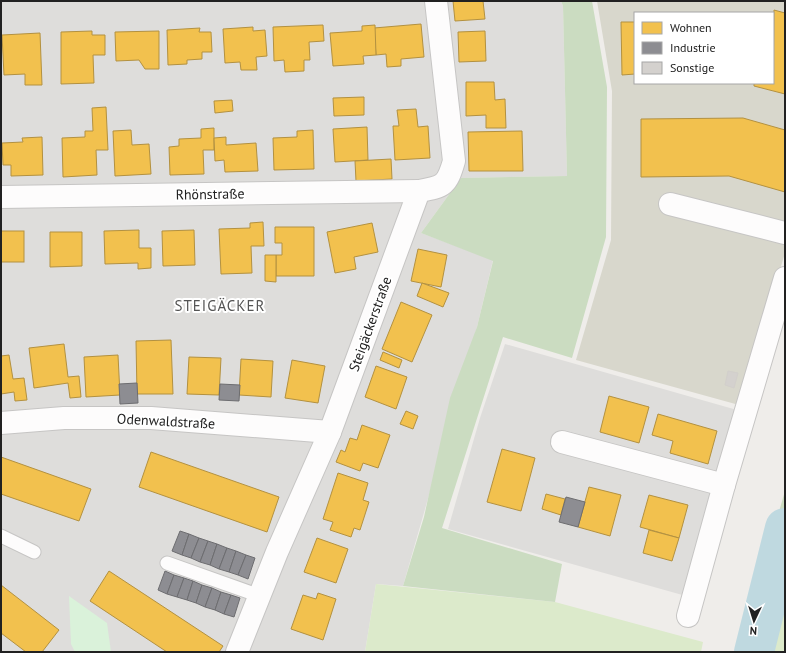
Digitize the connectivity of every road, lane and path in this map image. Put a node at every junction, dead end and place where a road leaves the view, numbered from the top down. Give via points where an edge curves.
1 (436, 1) edge
2 (419, 191) junction
3 (1, 197) edge
4 (670, 204) dead end
5 (785, 233) edge
6 (785, 278) edge
7 (1, 423) edge
8 (330, 432) junction
9 (562, 442) dead end
10 (724, 486) junction
11 (1, 536) edge
12 (34, 552) dead end
13 (167, 563) dead end
14 (260, 596) junction
15 (688, 616) dead end
16 (237, 652) edge

1 - 2 street via 454,161 449,178 436,188
2 - 3 street, Rhönstraße
2 - 8 street, Steigäckerstraße
4 - 5 street
6 - 10 street
7 - 8 street, Odenwaldstraße via 64,418 151,418
8 - 14 street, Steigäckerstraße
9 - 10 street
10 - 15 street
11 - 12 lane
13 - 14 lane
14 - 16 street, Steigäckerstraße

